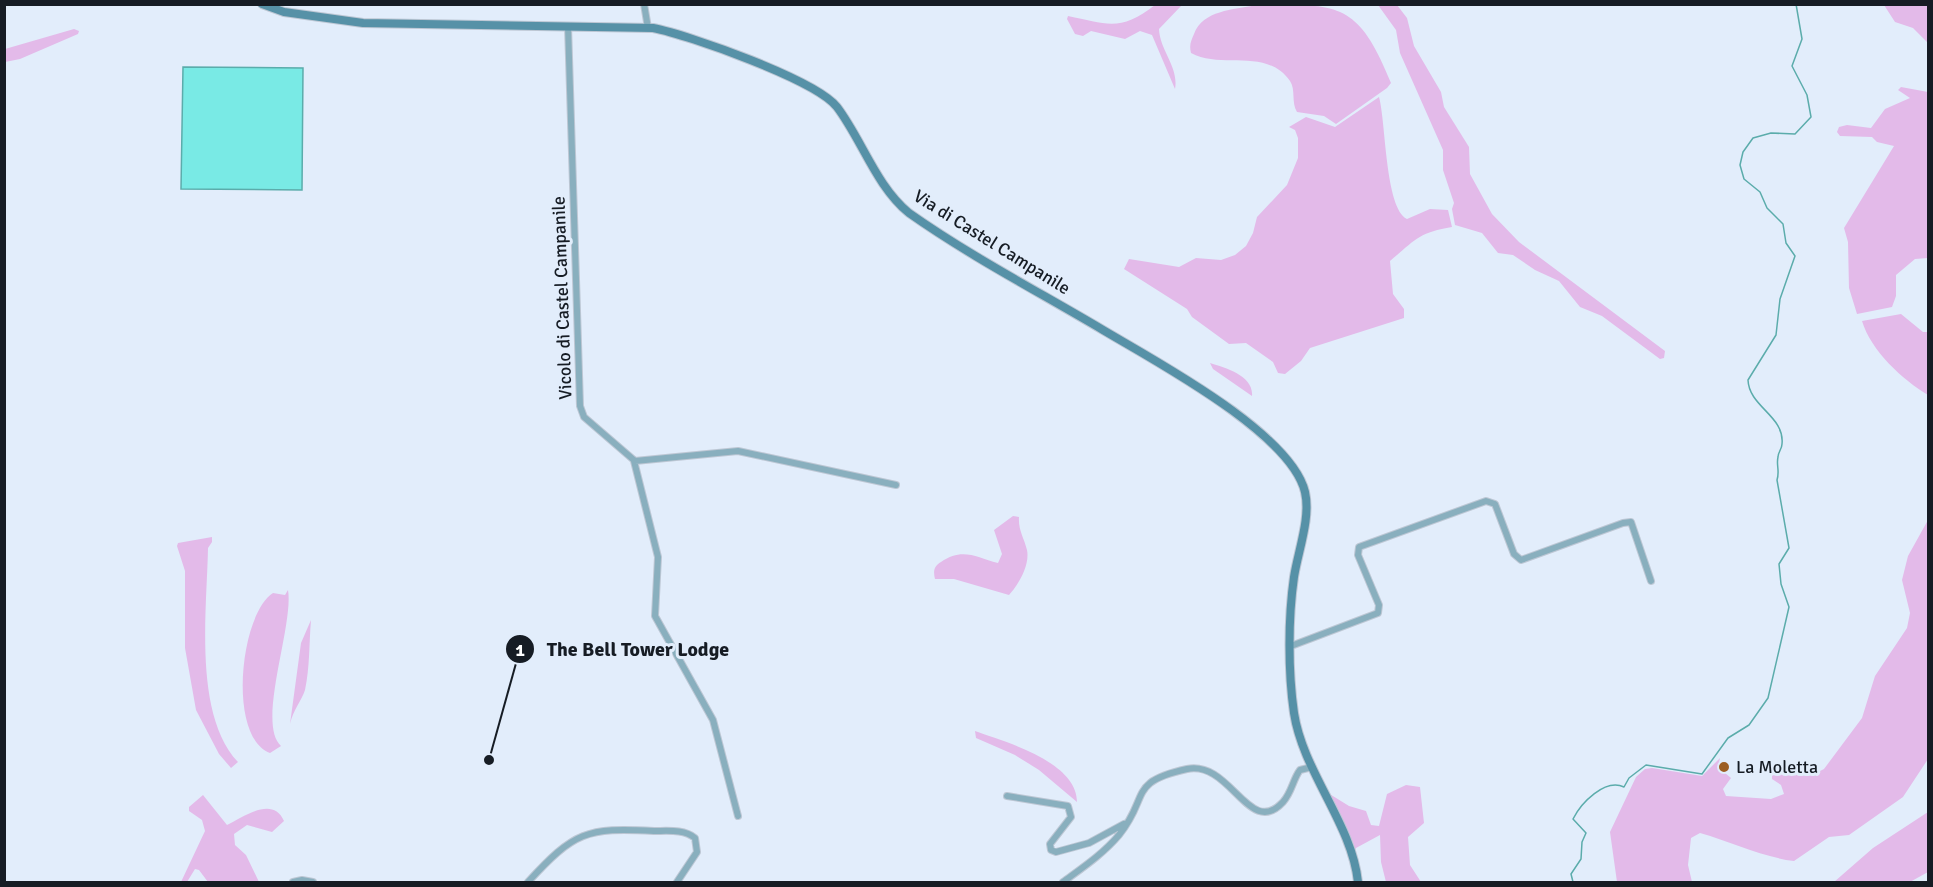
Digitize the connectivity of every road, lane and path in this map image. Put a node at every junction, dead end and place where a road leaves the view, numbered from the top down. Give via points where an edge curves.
1 (262, 4) edge
2 (644, 4) edge
3 (568, 26) junction
4 (648, 28) junction
5 (634, 461) junction
6 (896, 485) dead end
7 (1651, 581) dead end
8 (1291, 645) junction
9 (1312, 767) junction
10 (1007, 796) dead end
11 (738, 816) dead end
12 (1129, 820) junction
13 (292, 882) edge
14 (313, 882) edge
15 (528, 882) edge
16 (677, 882) edge
17 (1063, 882) edge
18 (1358, 882) edge

1 - 3 street, Via di Castel Campanile via 284,12 358,23
2 - 4 street
3 - 4 street, Via di Castel Campanile
3 - 5 street, Vicolo di Castel Campanile via 580,408 585,418
4 - 8 street, Via di Castel Campanile via 754,62 820,91 836,106 889,192 909,213 1203,389 1278,450 1298,473 1306,499 1292,592
5 - 6 street via 742,452
5 - 11 street via 658,557 656,619 713,720
7 - 8 street via 1631,522 1521,560 1514,554 1495,504 1486,501 1359,547 1357,554 1379,605 1378,613
8 - 9 street, Via di Castel Campanile via 1294,716
9 - 12 street via 1299,771 1279,805 1261,812 1250,808 1207,769 1192,768 1162,776 1144,787
9 - 18 street, Via di Castel Campanile via 1346,841
10 - 12 street via 1068,806 1071,818 1050,843 1051,850 1056,852 1098,840
12 - 17 street via 1110,844
13 - 14 street
15 - 16 street via 568,842 614,828 683,832 695,838 697,852

